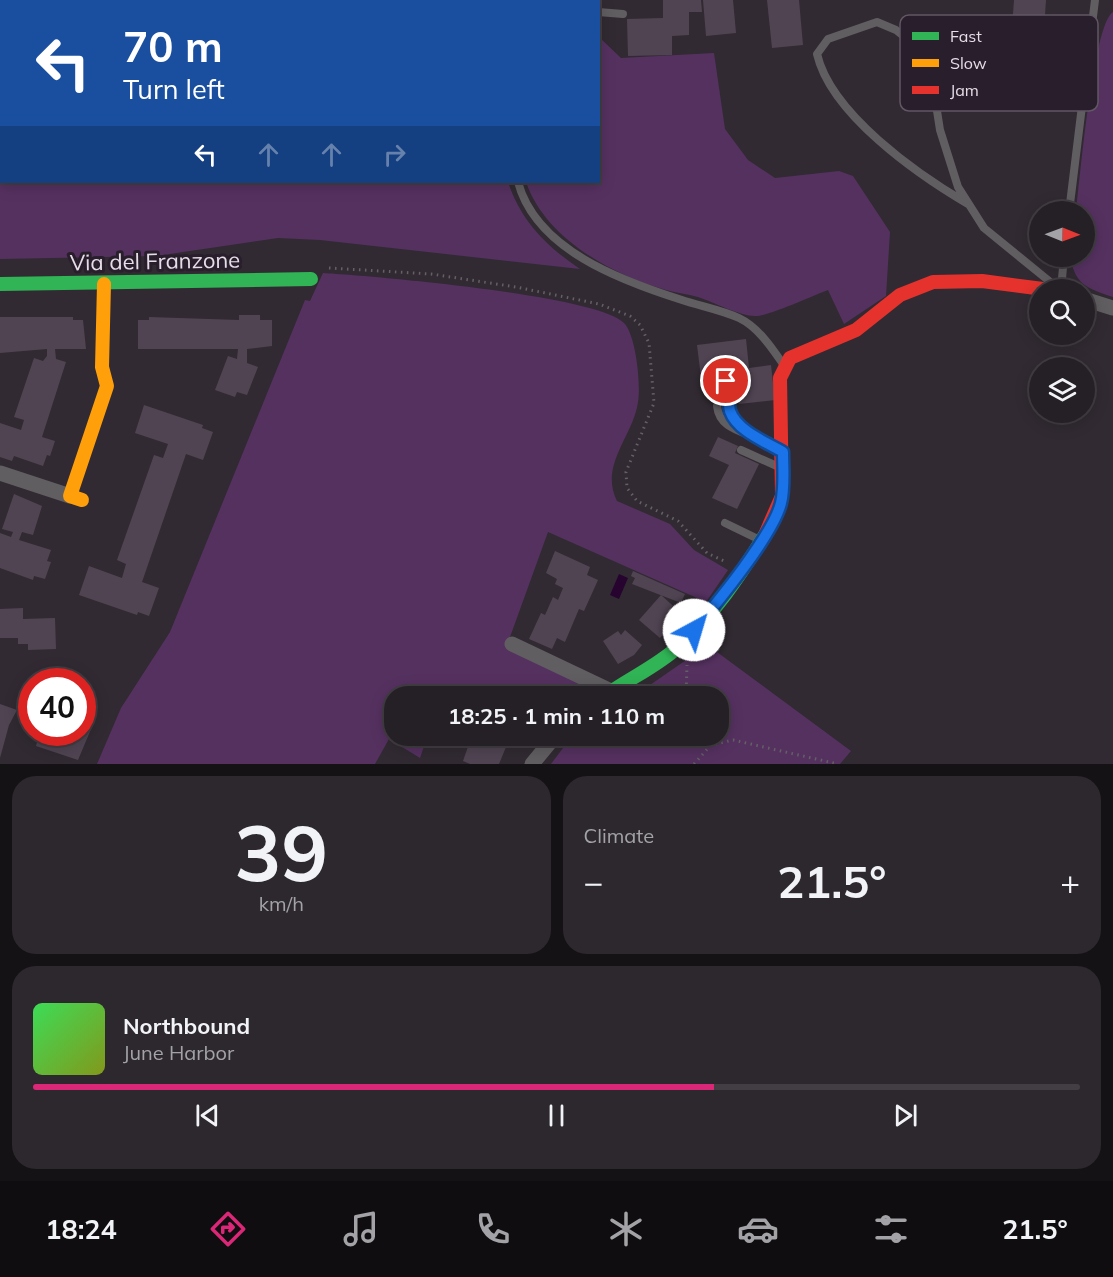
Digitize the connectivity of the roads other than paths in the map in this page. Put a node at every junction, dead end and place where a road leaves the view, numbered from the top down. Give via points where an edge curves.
1 (1095, 0) edge
2 (600, 12) edge
3 (623, 14) dead end
4 (1093, 15) edge
5 (900, 33) edge
6 (937, 111) edge
7 (1081, 111) edge
8 (518, 183) edge
9 (1070, 201) edge
10 (968, 204) junction
11 (310, 279) dead end
12 (1047, 279) edge
13 (0, 284) edge
14 (104, 284) junction
15 (1029, 287) edge
16 (1095, 302) edge
17 (1113, 308) edge
18 (785, 368) junction
19 (726, 381) dead end
20 (717, 406) dead end
21 (764, 441) junction
22 (741, 450) dead end
23 (783, 452) junction
24 (783, 469) junction
25 (0, 473) edge
26 (76, 498) joint
27 (725, 523) dead end
28 (762, 541) junction
29 (512, 644) dead end
30 (594, 686) edge
31 (618, 686) edge
32 (547, 746) edge
33 (532, 764) edge

1 - 4 lane
2 - 3 lane
5 - 10 lane via 877,22 828,39 817,54 821,73 884,146 927,180
6 - 10 lane via 958,187
7 - 9 lane
8 - 18 lane via 523,200 556,240 616,278 740,318 770,344
10 - 12 lane via 984,228
11 - 14 street, Via del Franzone
13 - 14 street, Via del Franzone
14 - 26 street via 102,367 107,386
15 - 18 street via 982,281 933,282 900,295 856,330 790,358
16 - 17 street
18 - 23 street via 780,378
19 - 21 lane via 730,412 748,432
20 - 21 lane via 722,420 732,428
21 - 23 lane
22 - 24 lane
23 - 24 street
24 - 28 street via 781,505
25 - 26 street
27 - 28 lane
28 - 31 street via 677,647
29 - 30 street
32 - 33 street

